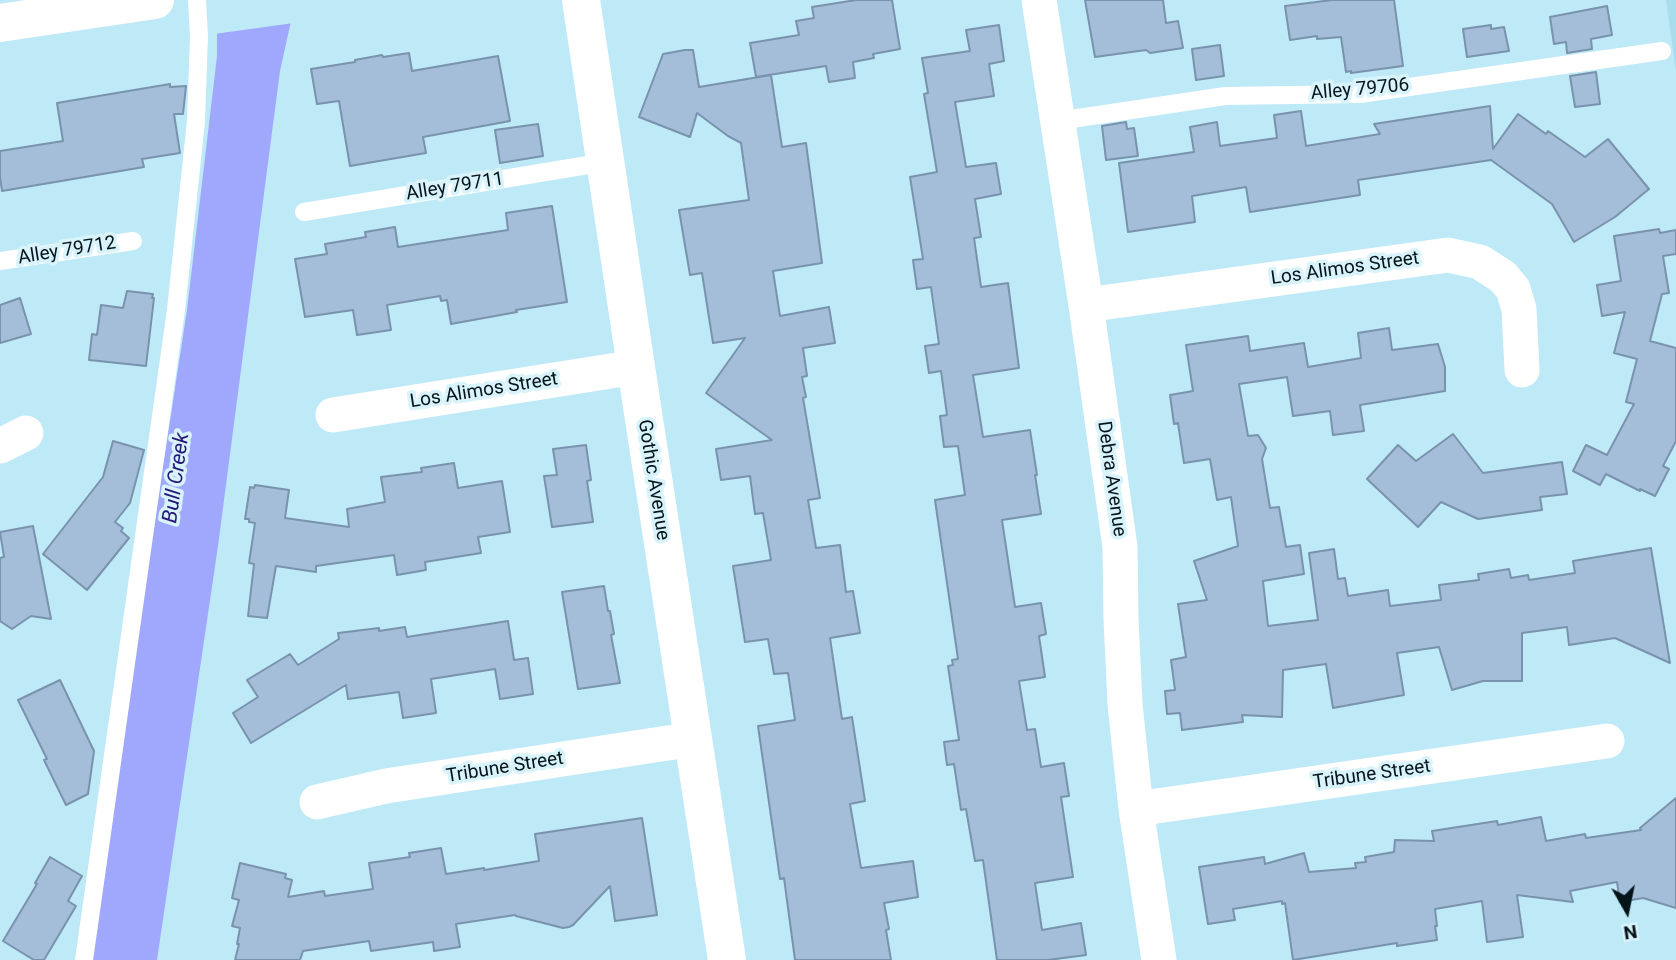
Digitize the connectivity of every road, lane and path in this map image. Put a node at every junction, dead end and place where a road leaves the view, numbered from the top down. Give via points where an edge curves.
1 (155, 0) edge
2 (197, 0) edge
3 (581, 0) edge
4 (1039, 0) edge
5 (94, 4) edge
6 (0, 23) edge
7 (1662, 51) dead end
8 (1058, 121) junction
9 (606, 162) junction
10 (304, 212) dead end
11 (133, 240) dead end
12 (0, 261) edge
13 (1086, 305) junction
14 (635, 368) junction
15 (1522, 370) dead end
16 (333, 415) dead end
17 (694, 739) junction
18 (1607, 741) dead end
19 (317, 802) dead end
20 (1136, 809) junction
21 (84, 960) edge
22 (727, 960) edge
23 (1159, 960) edge

1 - 5 street
2 - 21 lane via 196,121 176,310
3 - 9 street, Gothic Avenue
4 - 8 street, Debra Avenue
5 - 6 street
7 - 8 lane, Alley 79706 via 1360,94 1224,96
8 - 13 street, Debra Avenue
9 - 10 lane, Alley 79711
9 - 14 street, Gothic Avenue
11 - 12 lane, Alley 79712
13 - 15 street, Los Alimos Street via 1448,254 1480,262 1513,289 1519,309
13 - 20 street, Debra Avenue via 1121,547 1125,704
14 - 16 street, Los Alimos Street
14 - 17 street, Gothic Avenue
17 - 19 street, Tribune Street via 386,786
17 - 22 street, Gothic Avenue
18 - 20 street, Tribune Street
20 - 23 street, Debra Avenue

